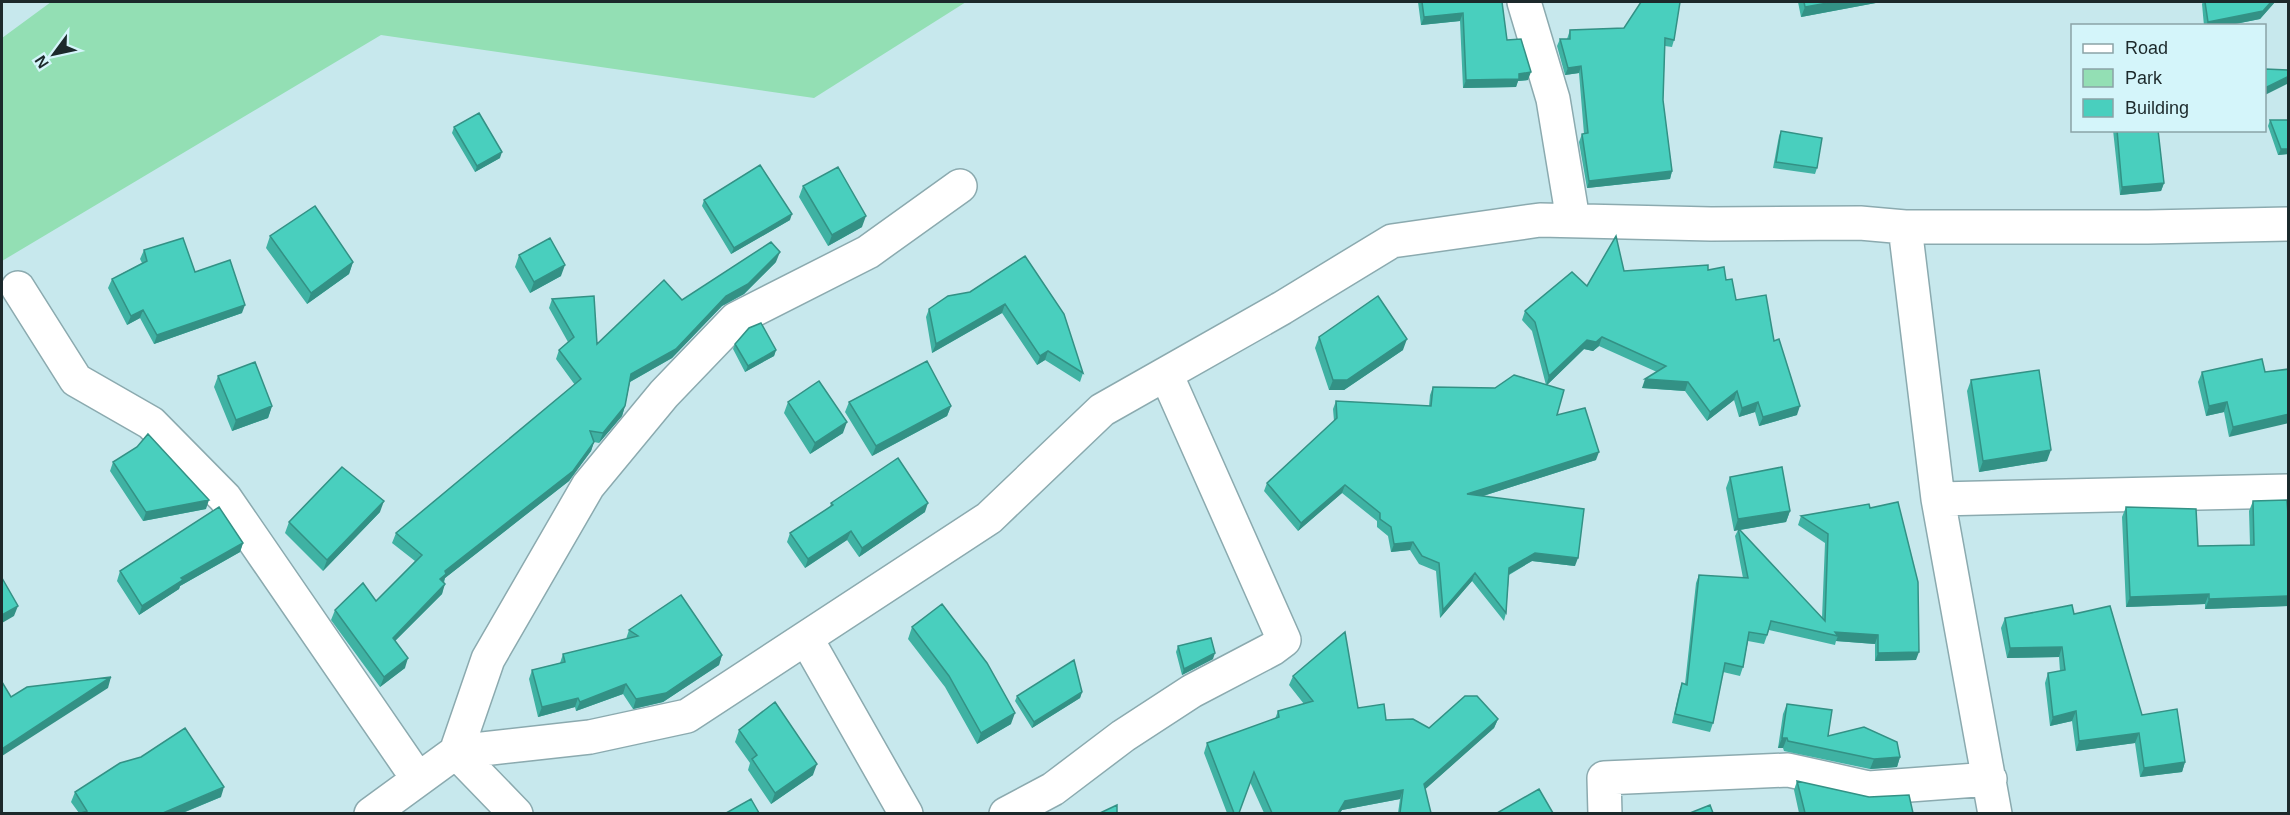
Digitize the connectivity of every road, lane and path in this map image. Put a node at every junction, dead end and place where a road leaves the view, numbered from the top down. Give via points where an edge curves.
1 (1524, 2) edge
2 (960, 186) dead end
3 (1573, 220) junction
4 (2289, 224) edge
5 (1905, 227) junction
6 (18, 288) dead end
7 (1166, 374) junction
8 (2289, 491) edge
9 (1938, 499) junction
10 (806, 638) junction
11 (456, 752) junction
12 (418, 779) junction
13 (1990, 779) junction
14 (371, 813) edge
15 (516, 813) edge
16 (906, 813) edge
17 (1006, 813) edge
18 (1605, 813) edge
19 (1995, 813) edge

1 - 3 street via 1553,99
2 - 11 street via 868,252 736,319 664,394 576,506 488,659
3 - 5 street via 1860,223
3 - 7 street via 1540,220 1392,241
4 - 5 street
5 - 9 street
6 - 12 street via 76,380 151,423 225,498
7 - 10 street via 1102,410 989,518
7 - 17 street via 1284,640 1192,691 1053,789
8 - 9 street
9 - 13 street
10 - 11 street via 687,716 590,736
10 - 16 street
11 - 12 street
11 - 15 street
12 - 14 street
13 - 18 street via 1869,788 1788,770 1604,778
13 - 19 street

